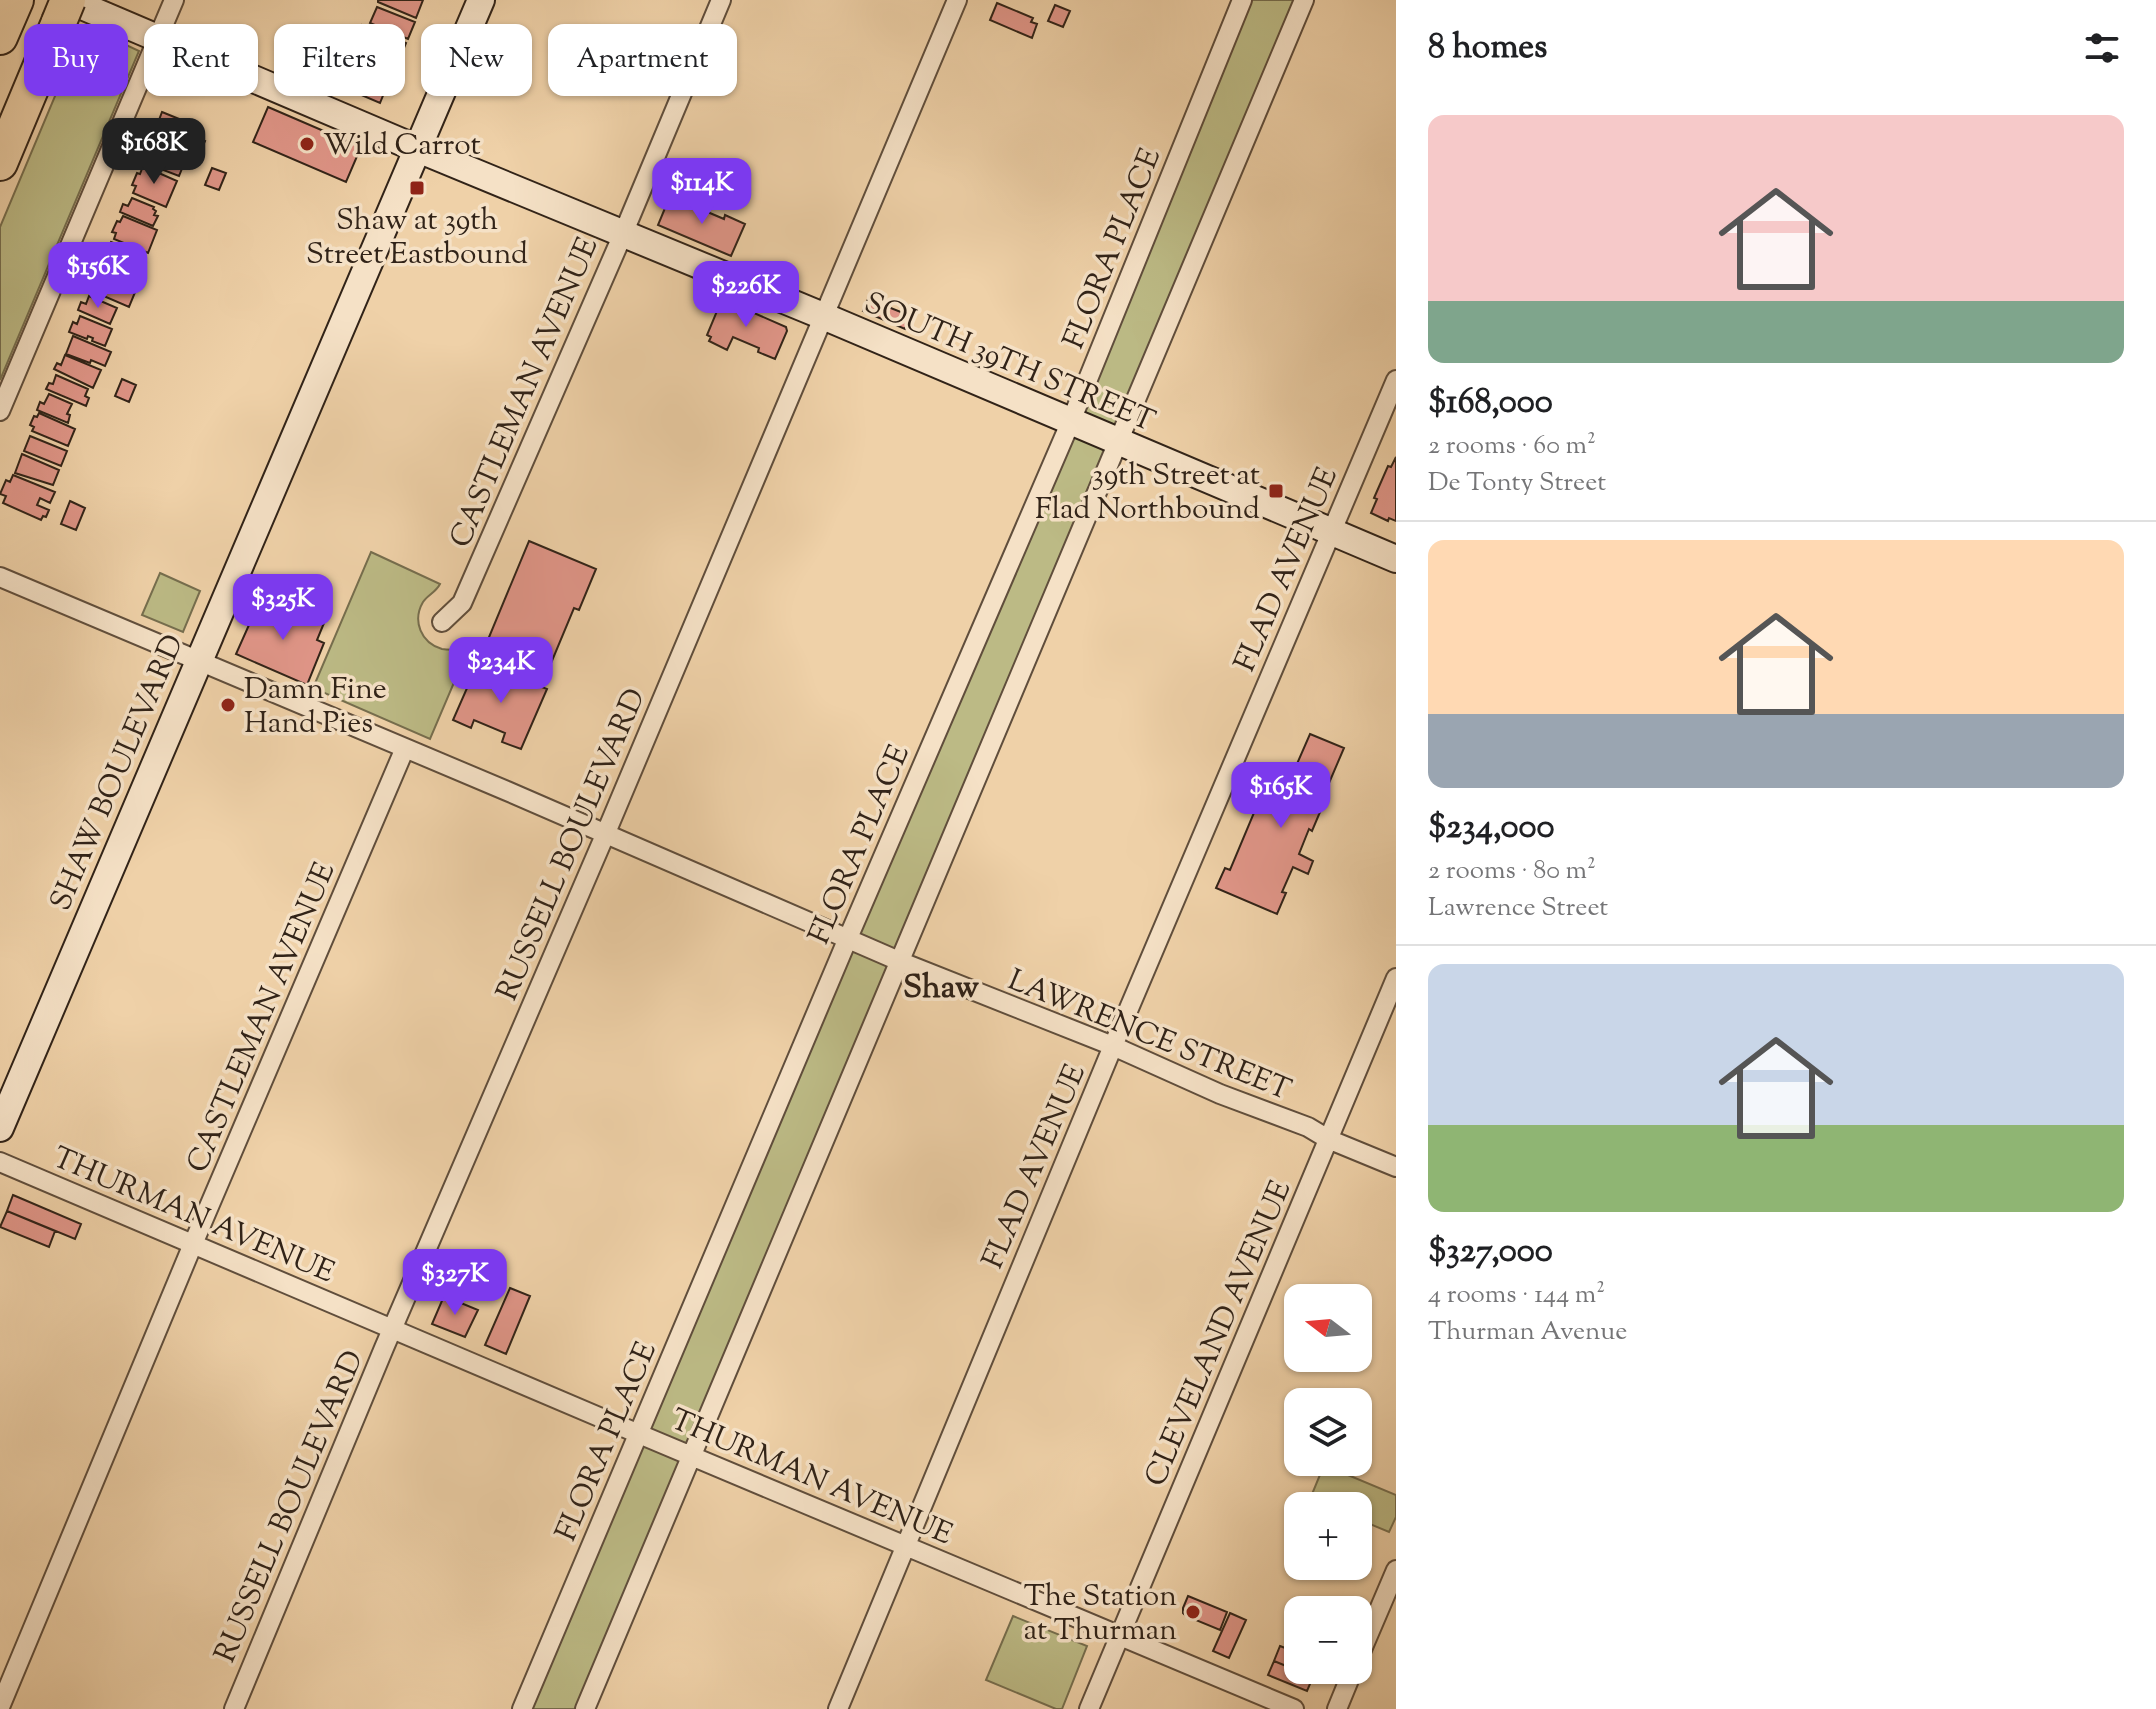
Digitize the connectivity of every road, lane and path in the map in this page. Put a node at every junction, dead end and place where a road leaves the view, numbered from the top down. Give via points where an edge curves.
1 (174, 0) edge
2 (481, 0) edge
3 (721, 0) edge
4 (957, 0) edge
5 (1242, 0) edge
6 (1304, 0) edge
7 (15, 1) edge
8 (65, 7) edge
9 (165, 24) edge
10 (144, 33) edge
11 (0, 37) edge
12 (144, 73) edge
13 (258, 80) edge
14 (418, 149) junction
15 (0, 163) edge
16 (623, 234) junction
17 (823, 316) junction
18 (1396, 380) edge
19 (0, 411) edge
20 (1071, 421) junction
21 (1118, 441) junction
22 (1331, 532) junction
23 (1396, 559) edge
24 (0, 577) edge
25 (442, 622) dead end
26 (198, 661) junction
27 (405, 748) junction
28 (605, 835) junction
29 (848, 938) junction
30 (899, 961) junction
31 (1396, 978) edge
32 (1113, 1046) junction
33 (0, 1128) edge
34 (1328, 1139) junction
35 (0, 1162) edge
36 (1396, 1167) edge
37 (193, 1244) junction
38 (393, 1328) junction
39 (639, 1434) junction
40 (691, 1456) junction
41 (905, 1545) junction
42 (1396, 1570) edge
43 (1372, 1626) edge
44 (1121, 1636) junction
45 (1347, 1684) edge
46 (0, 1707) edge
47 (234, 1709) edge
48 (522, 1709) edge
49 (585, 1709) edge
50 (838, 1709) edge
51 (1089, 1709) edge
52 (1294, 1709) edge
53 (1337, 1709) edge

1 - 9 street
2 - 14 street, SHAW BOULEVARD
3 - 16 street, CASTLEMAN AVENUE
4 - 17 street, RUSSELL BOULEVARD
5 - 20 street, FLORA PLACE
6 - 21 street
7 - 11 highway
8 - 10 street, SOUTH 39TH STREET
8 - 15 highway
12 - 19 street
13 - 14 street, SOUTH 39TH STREET
14 - 16 street, SOUTH 39TH STREET
14 - 26 street, SHAW BOULEVARD
16 - 17 street, SOUTH 39TH STREET
16 - 25 street, CASTLEMAN AVENUE via 462,603
17 - 20 street, SOUTH 39TH STREET
17 - 28 street, RUSSELL BOULEVARD
18 - 22 street, FLAD AVENUE
20 - 21 street, SOUTH 39TH STREET
20 - 29 street, FLORA PLACE
21 - 22 street, SOUTH 39TH STREET
21 - 30 street
22 - 23 street, SOUTH 39TH STREET
22 - 32 street, FLAD AVENUE
24 - 26 street, LAWRENCE STREET
26 - 27 street, LAWRENCE STREET
26 - 33 street, SHAW BOULEVARD
27 - 28 street, LAWRENCE STREET
27 - 37 street, CASTLEMAN AVENUE
28 - 29 street, LAWRENCE STREET
28 - 38 street, RUSSELL BOULEVARD
29 - 30 street, LAWRENCE STREET
29 - 39 street, FLORA PLACE
30 - 32 street, LAWRENCE STREET
30 - 40 street
31 - 34 street, CLEVELAND AVENUE
32 - 34 street, LAWRENCE STREET
32 - 41 street, FLAD AVENUE
34 - 36 street, LAWRENCE STREET
34 - 44 street, CLEVELAND AVENUE
35 - 37 street, THURMAN AVENUE
37 - 38 street, THURMAN AVENUE
37 - 46 street, CASTLEMAN AVENUE
38 - 39 street, THURMAN AVENUE
38 - 47 street, RUSSELL BOULEVARD
39 - 40 street, THURMAN AVENUE
39 - 48 street, FLORA PLACE
40 - 41 street, THURMAN AVENUE
40 - 49 street
41 - 44 street, THURMAN AVENUE
41 - 50 street, FLAD AVENUE
42 - 43 street
44 - 51 street, CLEVELAND AVENUE
44 - 52 street, THURMAN AVENUE
45 - 53 street

